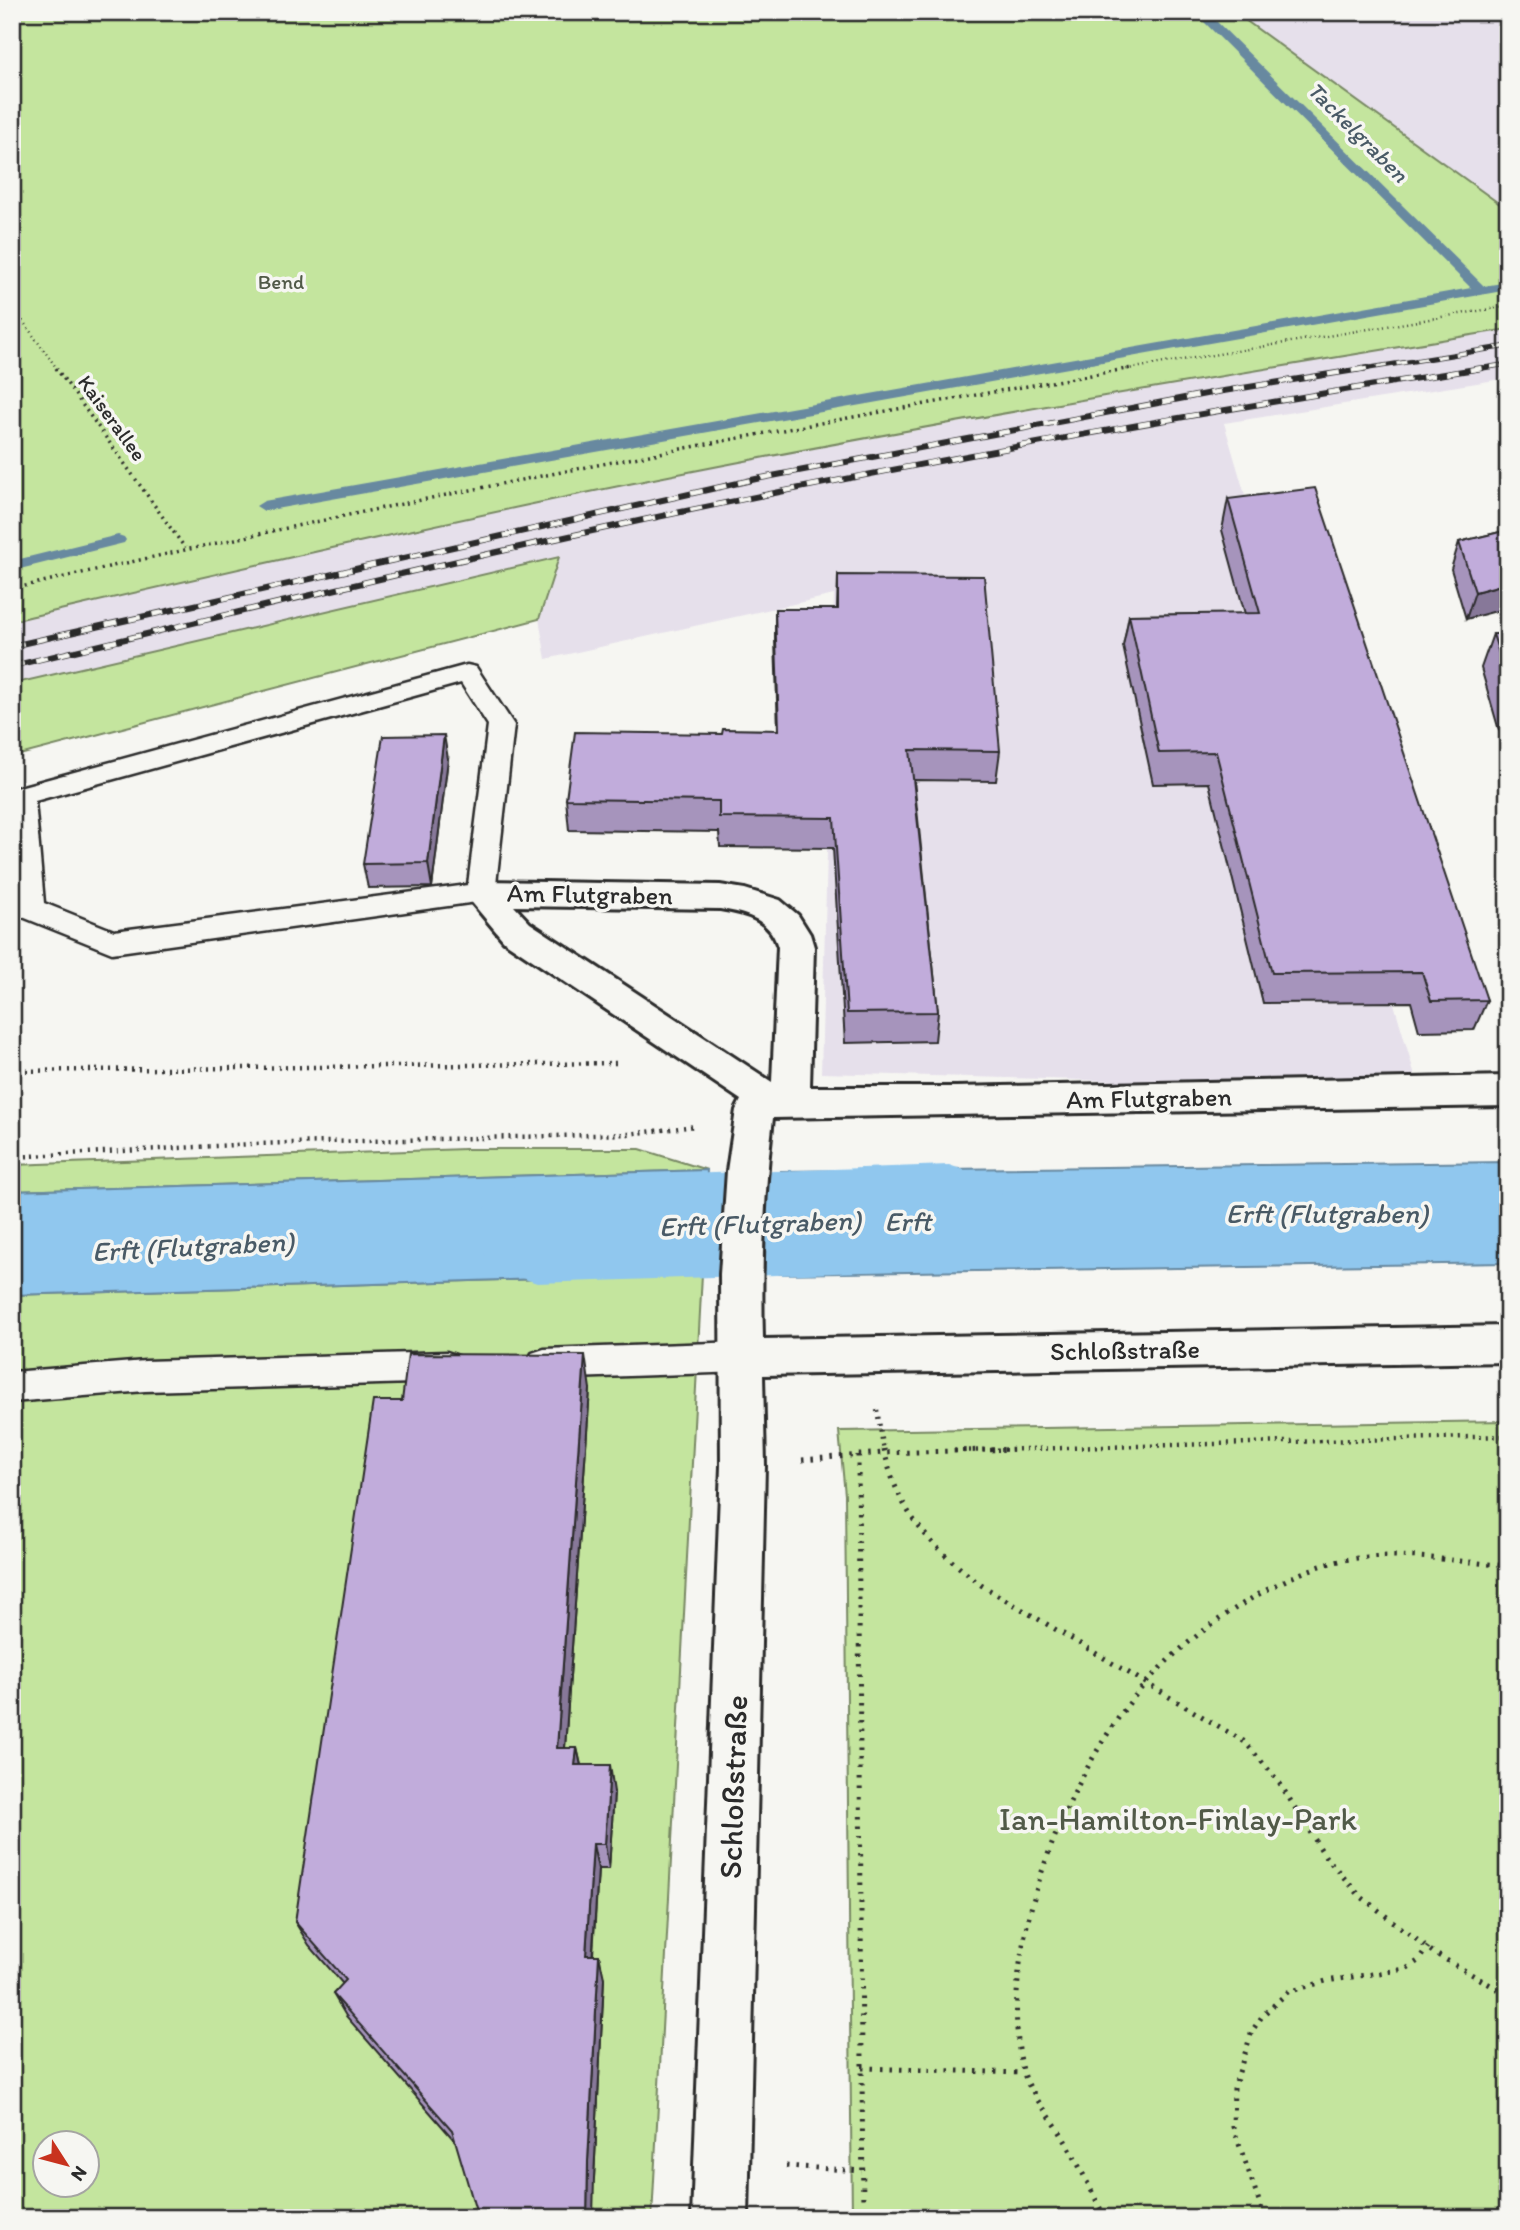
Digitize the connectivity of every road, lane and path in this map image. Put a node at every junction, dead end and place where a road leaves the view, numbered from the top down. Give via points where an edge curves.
1 (1433, 12) edge
2 (1354, 17) dead end
3 (12, 306) edge
4 (1508, 306) edge
5 (185, 548) junction
6 (12, 589) edge
7 (481, 892) junction
8 (623, 1063) dead end
9 (12, 1071) edge
10 (1508, 1091) edge
11 (773, 1105) junction
12 (12, 1157) edge
13 (747, 1171) joint
14 (1508, 1344) edge
15 (742, 1357) junction
16 (12, 1387) edge
17 (1508, 1436) edge
18 (883, 1453) junction
19 (859, 1455) junction
20 (743, 1466) junction
21 (1508, 1566) edge
22 (1146, 1684) junction
23 (1428, 1947) junction
24 (1508, 1995) edge
25 (862, 2068) junction
26 (1023, 2073) junction
27 (721, 2162) junction
28 (862, 2171) junction
29 (720, 2218) edge
30 (863, 2218) edge
31 (1105, 2218) edge
32 (1265, 2218) edge

1 - 2 path
3 - 5 path, Kaiserallee
4 - 5 path via 829,419
5 - 6 path
7 - 7 lane via 112,942 30,909 21,796 467,673 501,725
7 - 11 street, Am Flutgraben via 517,932
7 - 11 street, Am Flutgraben via 720,897 752,902 775,912 790,928 796,947
8 - 9 path
10 - 11 street, Am Flutgraben
11 - 12 path via 699,1126 629,1134 252,1144
11 - 13 street, Am Flutgraben
13 - 15 street, Schloßstraße
14 - 15 street, Schloßstraße
15 - 16 lane via 145,1376
15 - 20 street, Schloßstraße
17 - 18 path
18 - 19 path
18 - 22 path via 910,1521 945,1558 981,1585
19 - 20 path
19 - 25 path
20 - 27 street, Schloßstraße
21 - 22 path via 1374,1557 1325,1565 1234,1611
22 - 23 path via 1255,1751 1278,1777 1332,1866 1371,1905
22 - 26 path via 1089,1765 1045,1866 1023,1943 1016,2003
23 - 24 path
23 - 32 path via 1406,1969 1326,1981 1288,1992 1269,2007 1252,2031 1234,2088 1233,2127
25 - 26 path
25 - 28 path
26 - 31 path
27 - 28 path
27 - 29 street, Schloßstraße
28 - 30 path

